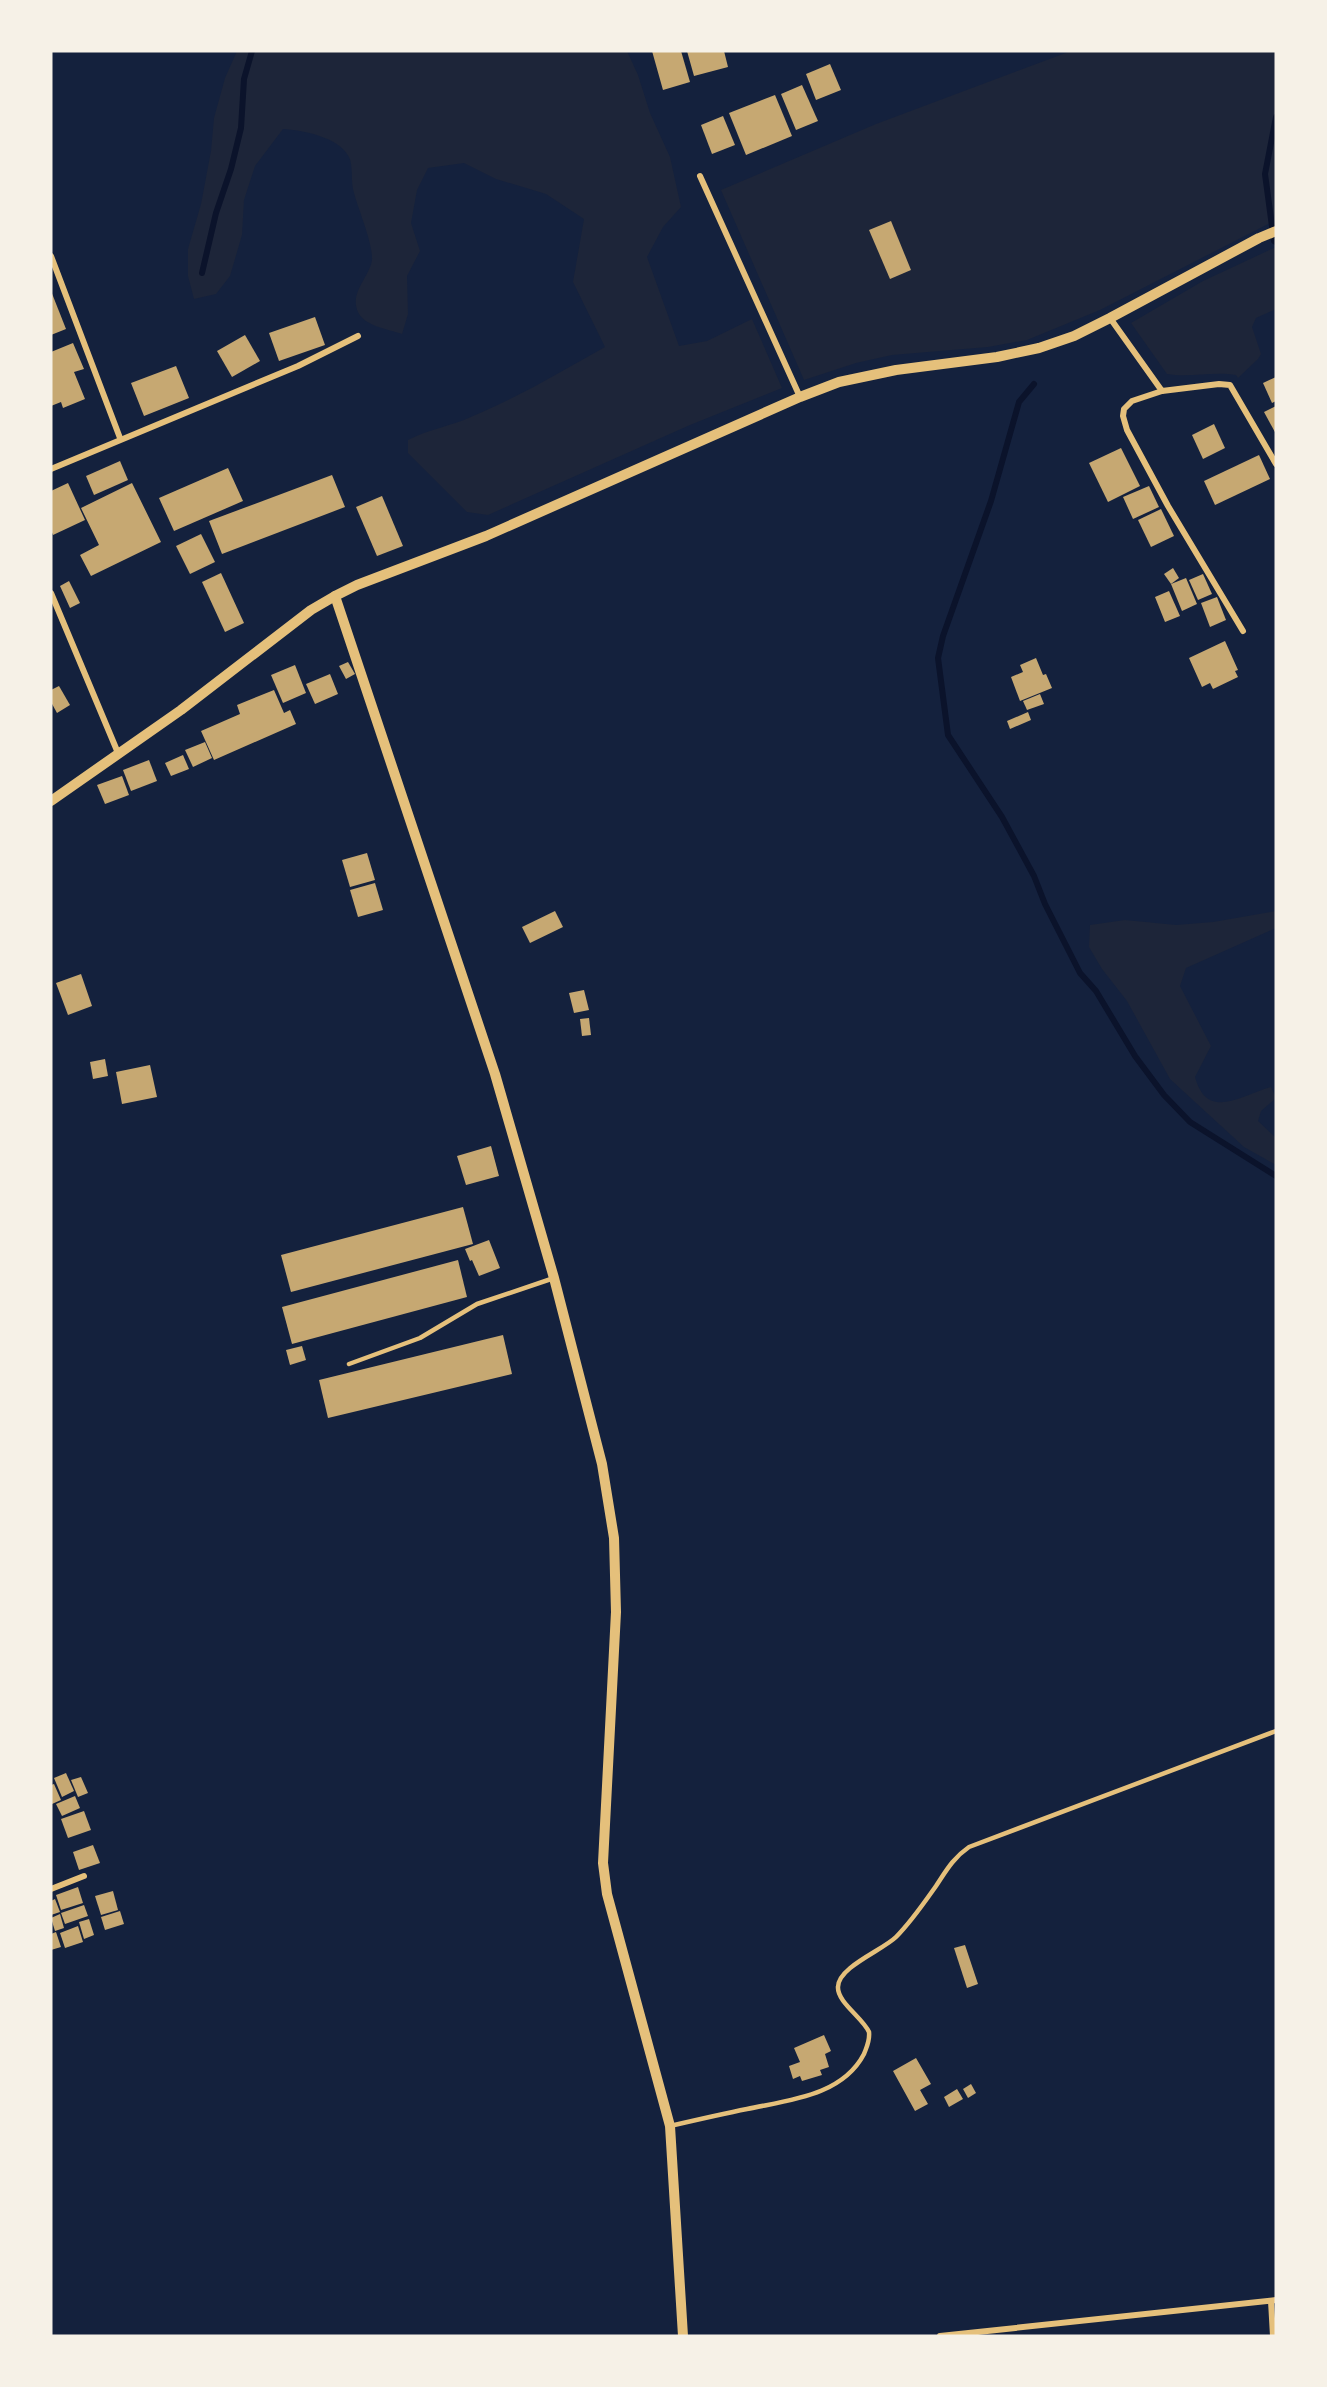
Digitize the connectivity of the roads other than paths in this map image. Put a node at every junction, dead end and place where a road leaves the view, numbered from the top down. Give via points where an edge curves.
1 (700, 176) dead end
2 (1276, 231) edge
3 (51, 256) edge
4 (1110, 318) junction
5 (358, 336) dead end
6 (1162, 391) junction
7 (800, 397) junction
8 (120, 438) junction
9 (1276, 464) edge
10 (51, 469) edge
11 (51, 593) edge
12 (335, 596) junction
13 (1243, 631) dead end
14 (118, 753) junction
15 (51, 801) edge
16 (554, 1278) junction
17 (349, 1364) dead end
18 (1276, 1731) edge
19 (84, 1876) dead end
20 (51, 1889) edge
21 (670, 2126) junction
22 (1274, 2301) edge
23 (683, 2336) edge
24 (940, 2336) edge
25 (1273, 2336) edge

1 - 7 street
2 - 4 street
3 - 8 street
4 - 6 street
4 - 7 street via 1039,348 896,370 839,382
5 - 8 street via 298,366
6 - 9 street via 1230,385
6 - 13 street via 1132,401 1124,409 1127,430
7 - 12 street via 486,536
8 - 10 street
11 - 14 street
12 - 14 street
12 - 16 street via 495,1074
14 - 15 street
16 - 17 lane via 477,1304 420,1338
16 - 21 street via 602,1464 614,1538 616,1612 604,1874
18 - 21 lane via 969,1847 950,1864 894,1939 840,1978 840,1996 869,2032 861,2060 851,2072 811,2095
19 - 20 street
21 - 23 street
22 - 24 street
22 - 25 street

